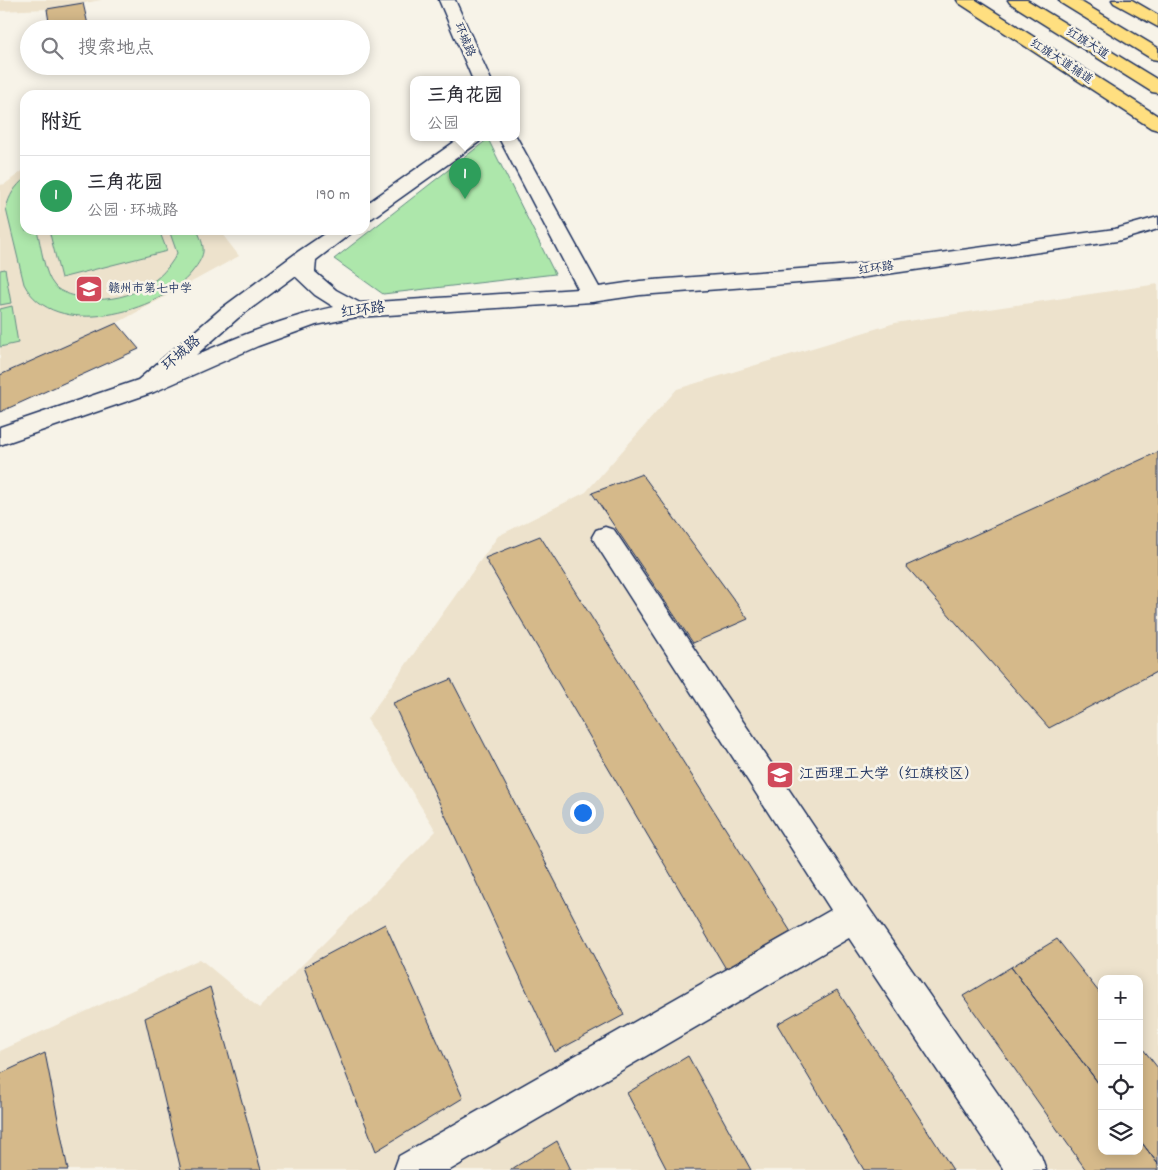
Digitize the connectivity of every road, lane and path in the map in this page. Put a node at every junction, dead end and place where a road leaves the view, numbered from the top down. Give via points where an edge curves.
1 (447, 0) edge
2 (965, 0) edge
3 (1068, 0) edge
4 (1120, 0) edge
5 (1018, 1) edge
6 (1158, 22) edge
7 (1158, 55) edge
8 (480, 76) edge
9 (1158, 88) edge
10 (1158, 124) edge
11 (468, 141) edge
12 (510, 141) edge
13 (370, 210) edge
14 (1158, 223) edge
15 (335, 235) edge
16 (1158, 236) edge
17 (306, 256) junction
18 (592, 295) junction
19 (357, 310) junction
20 (146, 386) junction
21 (0, 436) edge
22 (605, 537) dead end
23 (854, 916) junction
24 (413, 1170) edge
25 (1027, 1170) edge

1 - 8 street, 环城路
2 - 10 main road, 红旗大道辅道
3 - 7 main road, 红旗大道
4 - 6 main road
5 - 9 main road, 红旗大道
11 - 13 street
12 - 18 street
14 - 18 street, 红环路 via 1117,235 852,272 640,288
15 - 17 street, 环城路
16 - 18 street, 红环路 via 1130,244 1055,256 849,284 644,300
17 - 19 street via 304,273 315,285 331,298
17 - 20 street, 环城路 via 230,312
18 - 19 street, 红环路
19 - 20 street, 红环路 via 312,319
20 - 21 street, 环城路
22 - 23 street
23 - 24 street
23 - 25 street

